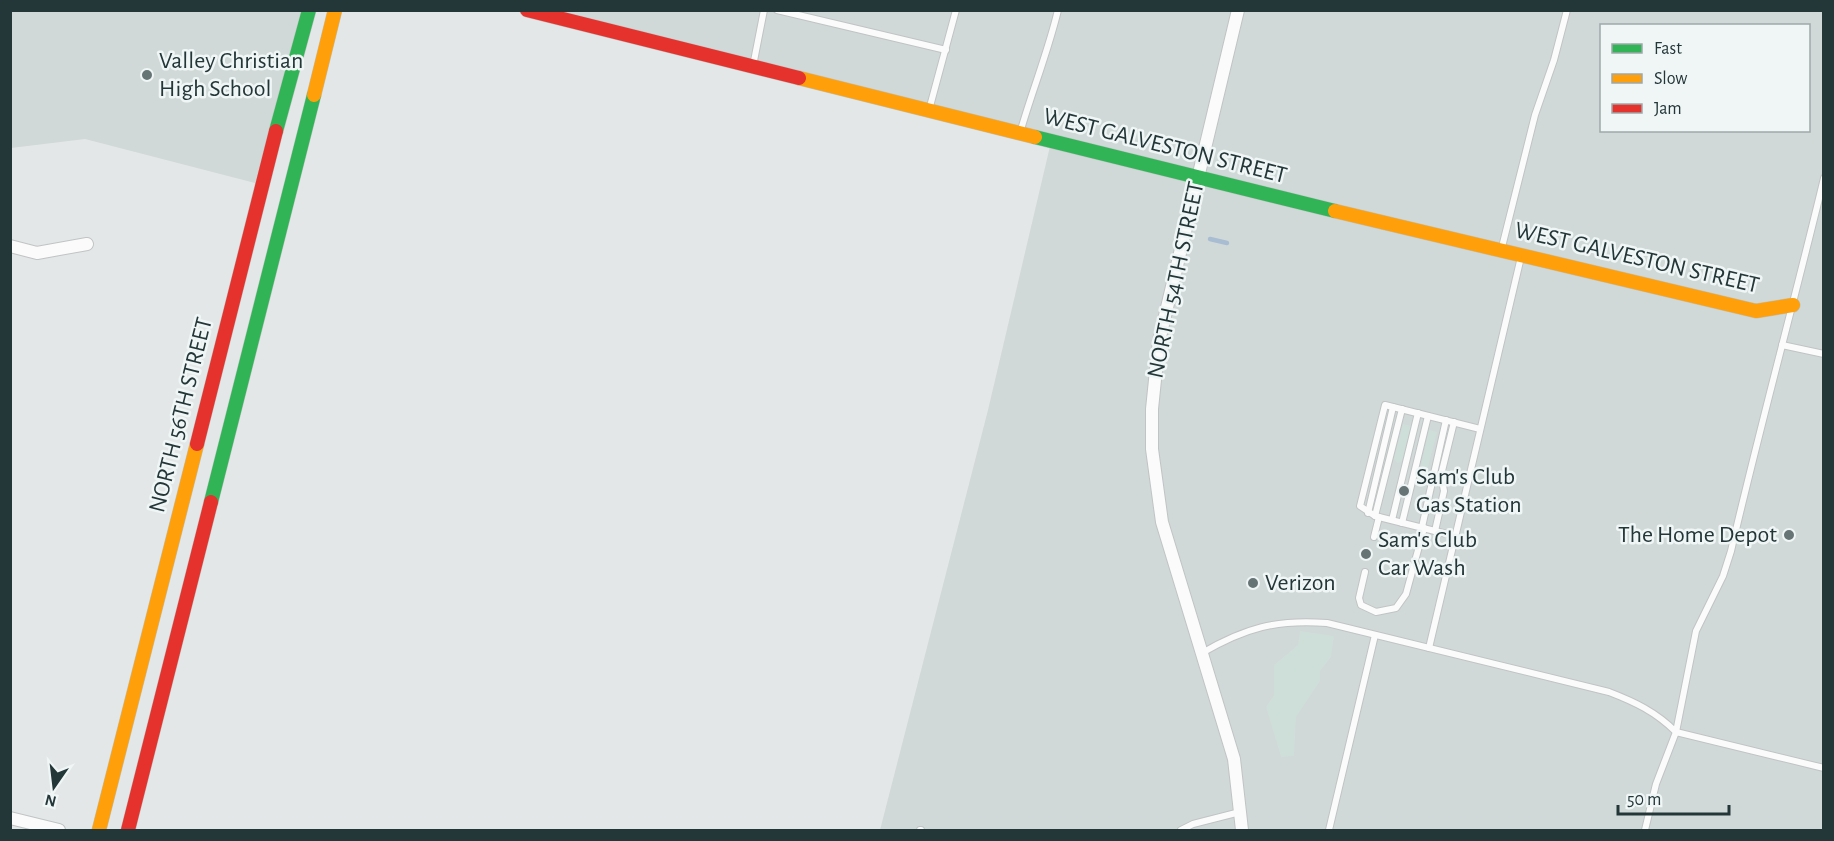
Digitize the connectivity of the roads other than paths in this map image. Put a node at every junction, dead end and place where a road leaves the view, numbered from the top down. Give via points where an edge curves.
1 (309, 10) edge
2 (335, 10) edge
3 (528, 10) edge
4 (764, 10) edge
5 (777, 10) edge
6 (956, 10) edge
7 (1058, 10) edge
8 (1238, 10) edge
9 (1567, 10) edge
10 (945, 50) junction
11 (753, 67) junction
12 (929, 111) junction
13 (1020, 134) junction
14 (1197, 178) junction
15 (1824, 178) edge
16 (87, 244) dead end
17 (10, 246) edge
18 (1501, 250) junction
19 (1521, 255) junction
20 (1793, 305) junction
21 (1782, 345) junction
22 (1824, 354) edge
23 (1402, 409) junction
24 (1418, 413) junction
25 (1428, 416) junction
26 (1450, 421) junction
27 (1480, 429) junction
28 (1377, 516) junction
29 (1392, 520) junction
30 (1402, 523) junction
31 (1423, 528) junction
32 (1435, 531) junction
33 (1455, 536) junction
34 (1374, 537) dead end
35 (1365, 572) dead end
36 (1375, 635) junction
37 (1429, 648) junction
38 (1202, 653) junction
39 (1676, 732) junction
40 (1824, 768) edge
41 (1240, 812) junction
42 (10, 818) edge
43 (58, 831) edge
44 (99, 831) edge
45 (128, 831) edge
46 (1180, 831) edge
47 (1242, 831) edge
48 (1329, 831) edge
49 (1645, 831) edge

1 - 44 main road, NORTH 56TH STREET
2 - 45 main road, NORTH 56TH STREET
3 - 11 main road, WEST GALVESTON STREET
4 - 11 lane
5 - 10 lane
6 - 10 lane
7 - 13 lane via 1048,53
8 - 14 street, NORTH 54TH STREET
9 - 18 lane via 1535,115
10 - 12 lane
11 - 12 main road, WEST GALVESTON STREET
12 - 13 main road, WEST GALVESTON STREET
13 - 14 main road, WEST GALVESTON STREET
14 - 18 main road, WEST GALVESTON STREET
14 - 38 street, NORTH 54TH STREET via 1157,352 1152,439 1162,522
15 - 20 lane
16 - 17 street via 37,253
18 - 19 main road, WEST GALVESTON STREET
19 - 20 main road, WEST GALVESTON STREET via 1756,311
19 - 27 lane
20 - 21 lane
21 - 22 lane
21 - 39 lane via 1731,550 1696,631
23 - 24 lane
23 - 28 lane
23 - 28 lane via 1385,405 1360,506
24 - 25 lane
24 - 29 lane
25 - 26 lane
25 - 30 lane
26 - 27 lane
26 - 31 lane
26 - 32 lane via 1441,475 1444,491
27 - 33 lane
28 - 29 lane
28 - 34 lane
29 - 30 lane
30 - 31 lane
31 - 32 lane
31 - 35 lane via 1407,594 1396,608 1376,612 1361,605
32 - 33 lane
33 - 37 lane
36 - 37 lane
36 - 38 lane via 1327,623 1285,623 1233,635
36 - 48 lane
37 - 39 lane via 1609,692 1660,716
38 - 41 street, NORTH 54TH STREET via 1234,759
39 - 40 lane
39 - 49 lane via 1656,784
41 - 46 lane
41 - 47 street, NORTH 54TH STREET
42 - 43 street

